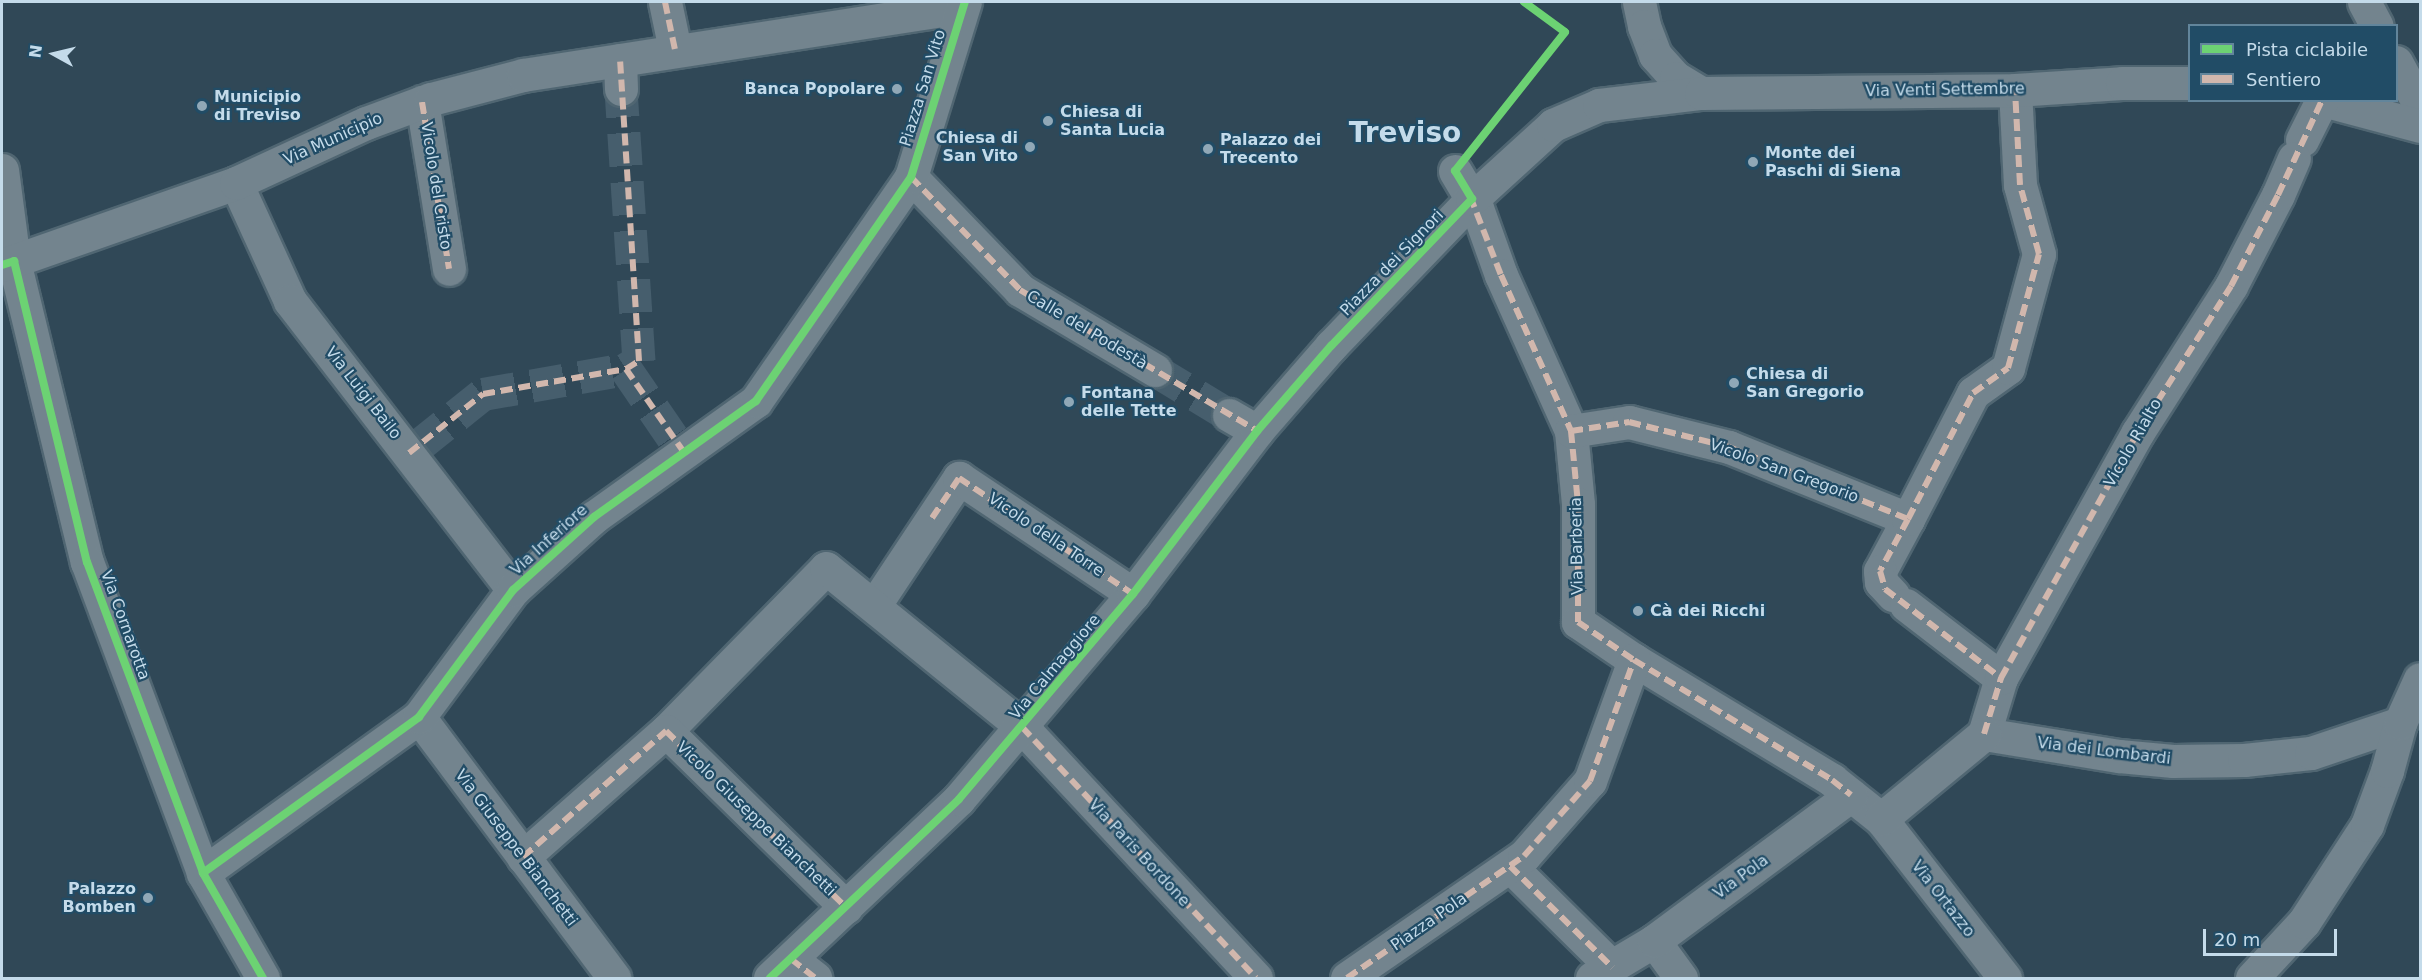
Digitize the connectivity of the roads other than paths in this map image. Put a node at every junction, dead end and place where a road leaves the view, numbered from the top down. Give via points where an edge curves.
1 (665, 2) edge
2 (1639, 2) edge
3 (2364, 2) edge
4 (964, 4) edge
5 (851, 12) edge
6 (2376, 24) edge
7 (675, 50) junction
8 (2398, 64) edge
9 (2188, 83) edge
10 (2015, 90) junction
11 (1701, 93) junction
12 (422, 102) junction
13 (2322, 102) edge
14 (2331, 102) edge
15 (2421, 106) edge
16 (2421, 126) edge
17 (2, 170) edge
18 (1455, 171) dead end
19 (911, 177) junction
20 (236, 183) junction
21 (1472, 199) junction
22 (8, 263) edge
23 (449, 269) dead end
24 (1331, 346) joint
25 (1155, 370) tunnel mouth
26 (1228, 415) tunnel mouth
27 (1257, 431) junction
28 (1571, 431) junction
29 (1908, 519) junction
30 (825, 568) joint
31 (513, 590) junction
32 (1133, 594) junction
33 (874, 606) junction
34 (1634, 660) junction
35 (2001, 678) junction
36 (2421, 679) edge
37 (419, 717) junction
38 (2400, 723) junction
39 (1022, 727) junction
40 (666, 731) junction
41 (1984, 734) junction
42 (1851, 795) junction
43 (1881, 819) junction
44 (522, 857) junction
45 (1517, 861) junction
46 (203, 873) junction
47 (846, 907) junction
48 (1622, 960) edge
49 (792, 972) edge
50 (263, 978) edge
51 (614, 978) edge
52 (1256, 978) edge
53 (1347, 978) edge
54 (1681, 978) edge
55 (2005, 978) edge
56 (2252, 978) edge

1 - 7 street
2 - 11 street via 1655,55 1676,78
3 - 6 street
4 - 5 street, Piazza San Vito
4 - 19 street, Piazza San Vito
5 - 7 street, Piazza San Vito
7 - 12 street, Via Municipio via 621,75 523,75
8 - 15 street
9 - 10 street, Via Venti Settembre via 2122,82
10 - 11 street, Via Venti Settembre
10 - 29 street via 2020,185 2039,254 2008,368 1972,393
11 - 21 street, Piazza dei Signori via 1599,105 1552,125
12 - 20 street, Via Municipio via 366,123
12 - 23 street, Vicolo del Cristo
13 - 35 street, Vicolo Rialto via 2231,286 2138,432
14 - 16 street
17 - 22 street, Via Cornarotta
18 - 21 street, Via Barberia
19 - 25 street, Calle del Podestà via 1020,290
19 - 31 street, Via Inferiore via 756,401 680,446
20 - 22 street, Via Municipio
20 - 31 street, Via Luigi Bailo via 290,301 414,449
21 - 24 street, Piazza dei Signori
21 - 28 street, Via Barberia via 1501,275
22 - 46 street, Via Cornarotta via 87,562
24 - 27 street, Via Calmaggiore
26 - 27 street
27 - 32 street, Via Calmaggiore
28 - 29 street, Vicolo San Gregorio via 1629,422 1729,447
28 - 34 street, Via Barberia via 1578,504 1578,622
29 - 35 street via 1880,571 1881,582
30 - 33 street, Via Paris Bordone
30 - 40 street, Vicolo Giuseppe Bianchetti
31 - 37 street, Via Inferiore
32 - 33 street, Vicolo della Torre via 959,478
32 - 39 street, Via Calmaggiore
33 - 39 street, Via Paris Bordone
34 - 42 street, Via Barberia
34 - 45 street, Piazza Pola via 1590,781
35 - 41 street, Vicolo Rialto
36 - 38 street
37 - 44 street, Via Giuseppe Bianchetti
37 - 46 street, Via Inferiore
38 - 41 street, Via dei Lombardi via 2311,753 2244,760 2174,761 2119,756
38 - 56 street via 2367,825 2304,922
39 - 47 street, Via Calmaggiore via 959,799
39 - 52 street, Via Paris Bordone
40 - 44 street, Vicolo Giuseppe Bianchetti
40 - 47 street, Vicolo Giuseppe Bianchetti
41 - 43 street
42 - 43 street, Via Ortazzo
42 - 48 street, Via Pola
43 - 55 street, Via Ortazzo
44 - 51 street, Via Giuseppe Bianchetti
45 - 48 street
45 - 53 street, Piazza Pola
46 - 50 street, Via Cornarotta
47 - 49 street, Via Calmaggiore
48 - 54 street

